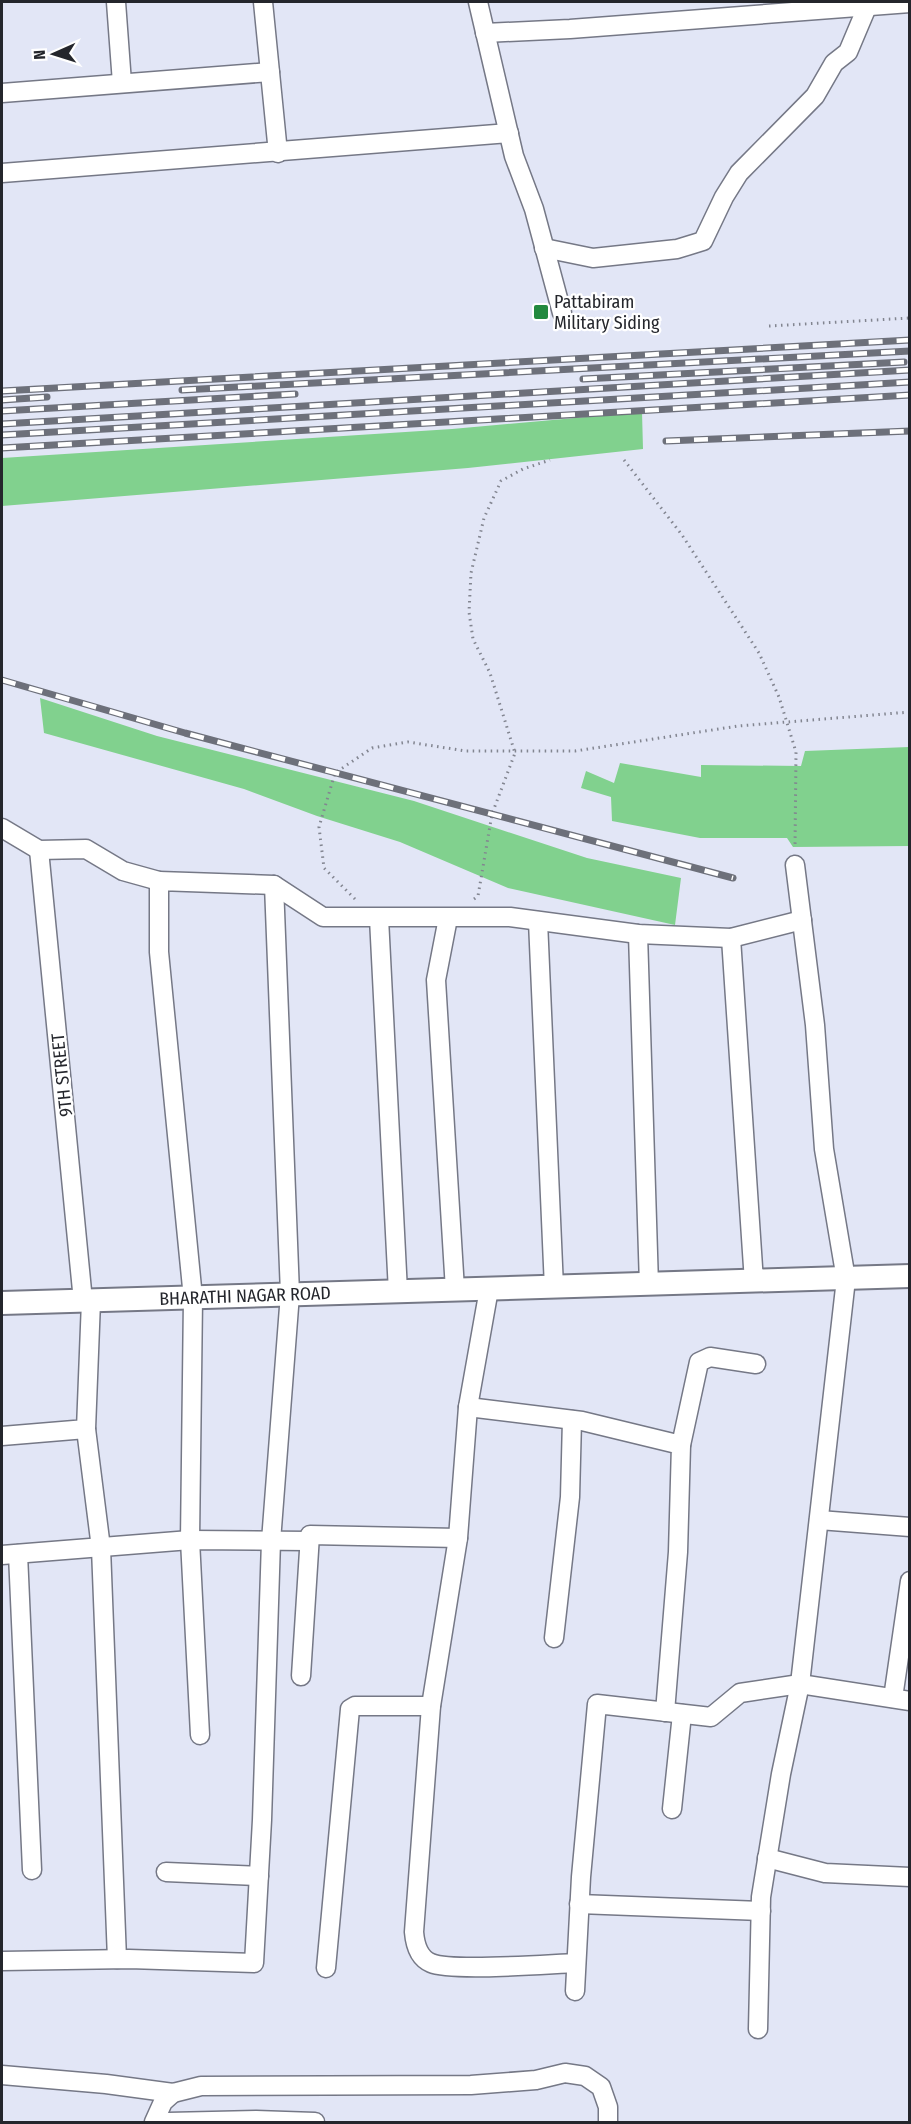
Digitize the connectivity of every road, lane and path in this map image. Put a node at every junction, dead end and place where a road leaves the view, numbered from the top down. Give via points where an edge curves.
1 (116, 2) edge
2 (263, 2) edge
3 (478, 2) edge
4 (909, 3) edge
5 (867, 4) edge
6 (484, 33) junction
7 (270, 72) junction
8 (122, 83) junction
9 (2, 93) edge
10 (508, 133) junction
11 (278, 153) junction
12 (2, 173) edge
13 (544, 248) junction
14 (562, 313) dead end
15 (909, 318) edge
16 (769, 326) dead end
17 (550, 460) dead end
18 (624, 460) dead end
19 (909, 712) edge
20 (786, 723) junction
21 (514, 753) junction
22 (2, 828) edge
23 (39, 850) junction
24 (795, 865) joint
25 (159, 881) junction
26 (274, 885) junction
27 (379, 918) junction
28 (448, 918) junction
29 (802, 920) junction
30 (538, 921) junction
31 (638, 934) junction
32 (731, 938) junction
33 (909, 1276) edge
34 (846, 1279) junction
35 (754, 1282) junction
36 (649, 1285) junction
37 (554, 1287) junction
38 (489, 1289) junction
39 (455, 1290) junction
40 (398, 1292) junction
41 (290, 1294) junction
42 (193, 1298) junction
43 (87, 1301) junction
44 (2, 1303) edge
45 (756, 1364) dead end
46 (468, 1407) junction
47 (572, 1420) junction
48 (86, 1429) junction
49 (2, 1436) edge
50 (681, 1445) junction
51 (819, 1520) junction
52 (909, 1527) edge
53 (458, 1538) junction
54 (190, 1540) junction
55 (271, 1541) junction
56 (308, 1541) junction
57 (101, 1548) junction
58 (10, 1554) edge
59 (909, 1581) edge
60 (554, 1638) dead end
61 (301, 1676) dead end
62 (800, 1684) junction
63 (901, 1700) edge
64 (431, 1706) junction
65 (674, 1713) junction
66 (200, 1735) dead end
67 (672, 1809) dead end
68 (767, 1858) junction
69 (32, 1870) dead end
70 (166, 1872) dead end
71 (259, 1876) junction
72 (909, 1877) edge
73 (579, 1904) junction
74 (761, 1911) junction
75 (117, 1959) junction
76 (2, 1961) edge
77 (576, 1963) junction
78 (326, 1968) dead end
79 (575, 1991) dead end
80 (758, 2029) dead end
81 (2, 2075) edge
82 (173, 2093) junction
83 (154, 2122) edge
84 (168, 2122) edge
85 (315, 2122) edge
86 (608, 2122) edge

1 - 8 street
2 - 7 street
3 - 6 street
4 - 5 street
5 - 6 street
5 - 13 street via 848,52 834,63 815,96 739,173 704,242 677,249 593,258
6 - 10 street
7 - 8 street
7 - 11 street
8 - 9 street
10 - 11 street
10 - 13 street
11 - 12 street
13 - 14 street
15 - 16 path
17 - 21 path via 501,481 484,518 471,573 469,612 474,639 490,674
18 - 20 path via 682,536 759,653
19 - 20 path
20 - 21 path via 575,752
20 - 24 path via 796,752
21 - 27 path via 408,742 372,748 335,773 319,827 324,868 360,905
21 - 28 path via 492,814 478,896
22 - 23 street
23 - 25 street via 86,849 123,871
23 - 43 street, 9TH STREET
24 - 29 street
25 - 26 street
25 - 42 street via 160,964
26 - 27 street via 323,917
26 - 41 street
27 - 28 street
27 - 40 street
28 - 30 street via 510,917
28 - 39 street via 436,980
29 - 32 street
29 - 34 street via 824,1149
30 - 31 street
30 - 37 street
31 - 32 street
31 - 36 street
32 - 35 street
33 - 34 main road, BHARATHI NAGAR ROAD
34 - 35 main road, BHARATHI NAGAR ROAD
34 - 51 street
35 - 36 main road, BHARATHI NAGAR ROAD
36 - 37 main road, BHARATHI NAGAR ROAD
37 - 38 main road, BHARATHI NAGAR ROAD
38 - 39 main road, BHARATHI NAGAR ROAD
38 - 46 street
39 - 40 main road, BHARATHI NAGAR ROAD
40 - 41 main road, BHARATHI NAGAR ROAD
41 - 42 main road, BHARATHI NAGAR ROAD
41 - 55 street
42 - 43 main road, BHARATHI NAGAR ROAD
42 - 54 street
43 - 44 main road, BHARATHI NAGAR ROAD
43 - 48 street, 9TH STREET
45 - 50 street via 710,1357 699,1362
46 - 47 street
46 - 53 street
47 - 50 street
47 - 60 street via 570,1497
48 - 49 street
48 - 57 street, 9TH STREET
50 - 65 street
51 - 52 street
51 - 62 street
53 - 56 street via 317,1534 310,1535
53 - 64 street
54 - 55 street
54 - 57 street
54 - 66 street
55 - 56 street
55 - 71 street
56 - 61 street
57 - 58 street
57 - 75 street, 9TH STREET
58 - 69 street
59 - 63 street
62 - 63 street
62 - 65 street via 740,1693 711,1716
62 - 68 street
64 - 77 street via 414,1921 416,1948 431,1963 459,1967
64 - 78 street via 350,1709
65 - 67 street
65 - 73 street via 597,1704
68 - 72 street via 825,1873
68 - 74 street
70 - 71 street
71 - 75 street via 254,1963
73 - 74 street
73 - 77 street
74 - 80 street
75 - 76 street
77 - 79 street
81 - 82 street
82 - 83 street via 163,2102
82 - 86 street via 201,2086 471,2085 536,2080 565,2073 585,2076 601,2087
84 - 85 street

